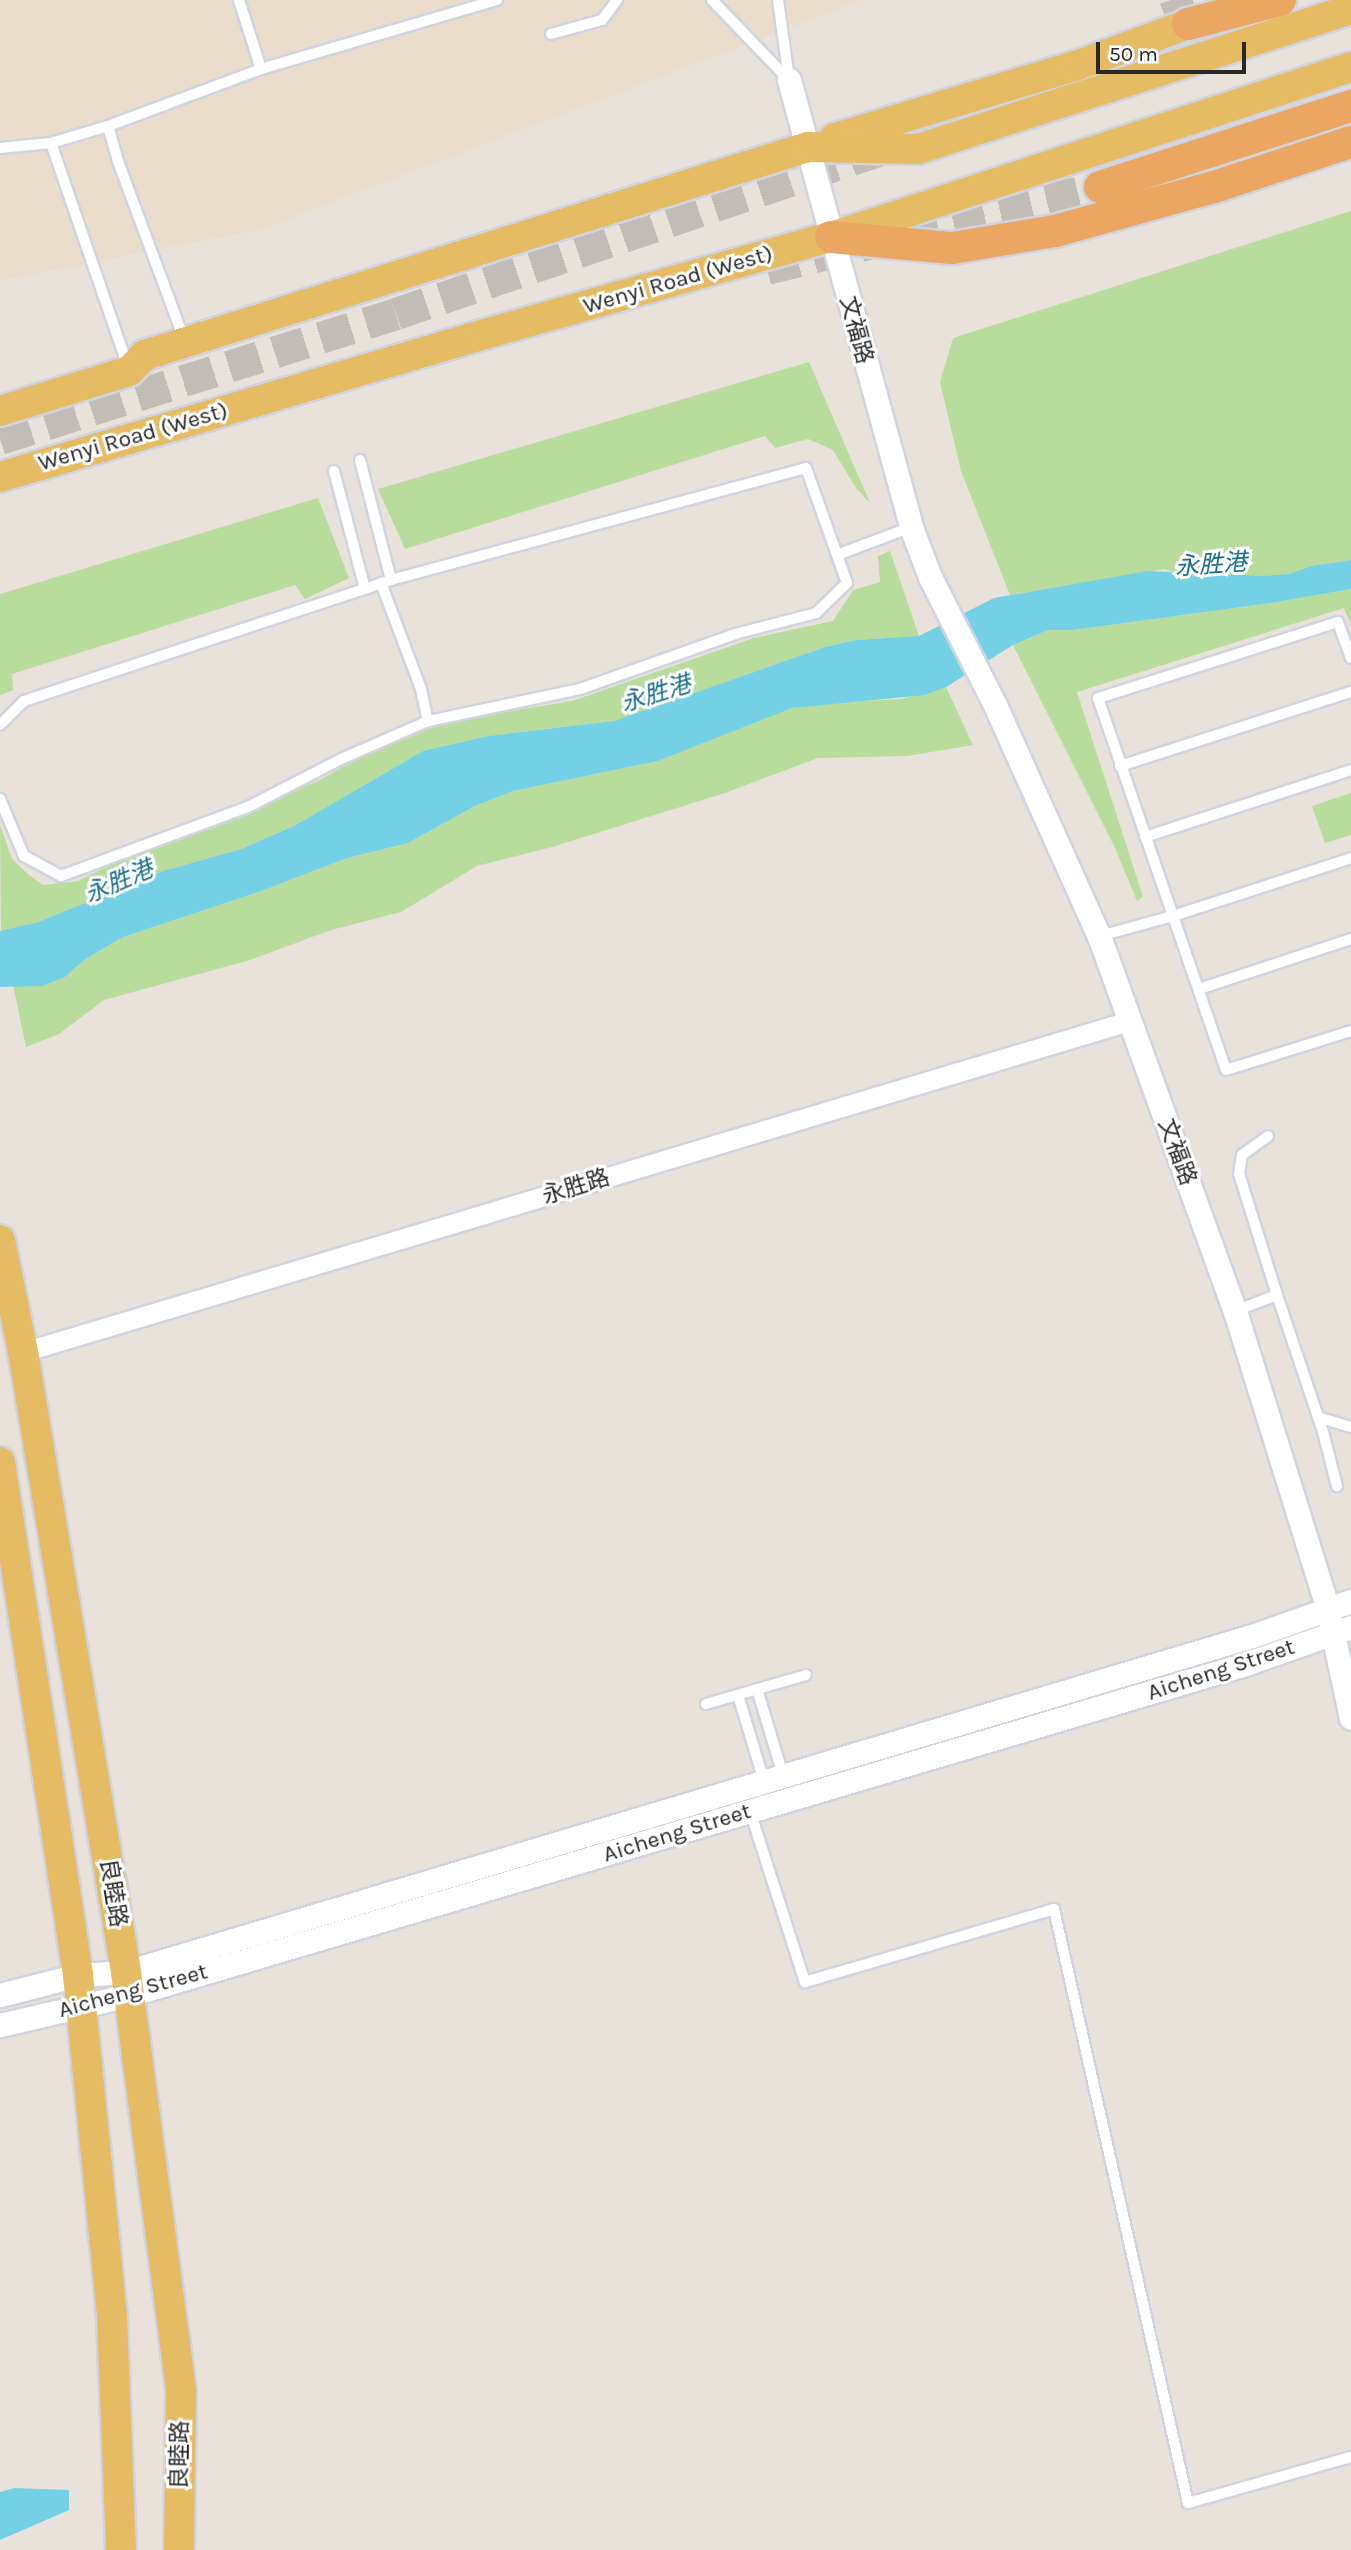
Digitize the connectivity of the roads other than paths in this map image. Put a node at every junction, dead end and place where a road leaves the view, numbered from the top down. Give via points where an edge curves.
1 (239, 0) edge
2 (497, 0) edge
3 (617, 0) edge
4 (712, 0) edge
5 (778, 0) edge
6 (1280, 0) edge
7 (1351, 9) edge
8 (1188, 24) joint
9 (551, 34) dead end
10 (1351, 67) edge
11 (261, 69) junction
12 (789, 80) junction
13 (1351, 106) edge
14 (108, 126) junction
15 (1351, 142) edge
16 (51, 143) junction
17 (808, 146) junction
18 (0, 148) edge
19 (1100, 187) tunnel mouth
20 (831, 237) junction
21 (185, 343) junction
22 (129, 370) junction
23 (0, 411) edge
24 (360, 460) dead end
25 (334, 471) dead end
26 (0, 477) edge
27 (911, 527) junction
28 (837, 555) junction
29 (386, 581) junction
30 (365, 589) junction
31 (1351, 658) edge
32 (1351, 692) edge
33 (428, 721) junction
34 (0, 725) edge
35 (1120, 766) junction
36 (1351, 770) edge
37 (0, 799) edge
38 (5, 827) edge
39 (1145, 837) junction
40 (1351, 858) edge
41 (1173, 916) junction
42 (1099, 936) junction
43 (1351, 939) edge
44 (1199, 989) junction
45 (1129, 1021) junction
46 (1351, 1031) edge
47 (1268, 1136) dead end
48 (0, 1240) edge
49 (1277, 1295) junction
50 (1235, 1311) junction
51 (23, 1352) junction
52 (1318, 1417) junction
53 (1351, 1427) edge
54 (0, 1462) edge
55 (1337, 1486) dead end
56 (1351, 1601) edge
57 (1328, 1610) junction
58 (1342, 1630) edge
59 (806, 1675) dead end
60 (757, 1689) junction
61 (738, 1695) junction
62 (706, 1704) dead end
63 (1351, 1718) edge
64 (774, 1779) junction
65 (750, 1811) junction
66 (78, 1975) junction
67 (128, 1984) junction
68 (0, 1995) edge
69 (81, 2006) junction
70 (0, 2025) edge
71 (1351, 2456) edge
72 (121, 2550) edge
73 (179, 2550) edge

1 - 11 lane
2 - 11 lane
3 - 9 lane via 602,20
4 - 12 lane
5 - 12 lane
6 - 8 highway
7 - 17 main road via 918,149
8 - 17 main road via 1078,65
10 - 20 main road, Wenyi Road (West)
11 - 14 lane
12 - 17 street, 文福路
13 - 19 highway
14 - 16 lane
14 - 21 lane
15 - 20 highway via 1055,232 952,248
16 - 18 lane
16 - 22 lane
17 - 20 street, 文福路
17 - 21 main road
20 - 26 main road, Wenyi Road (West)
20 - 27 street, 文福路
21 - 22 main road via 145,355
22 - 23 main road
24 - 29 lane
25 - 30 lane
27 - 28 lane
27 - 42 street, 文福路 via 930,578 995,705
28 - 29 lane via 806,468
28 - 33 lane via 847,583 816,613 735,634 580,689
29 - 30 lane
29 - 33 lane
30 - 34 lane via 24,701
31 - 35 lane via 1338,622 1098,698
32 - 35 lane
33 - 38 lane via 248,807 61,876 24,856
35 - 39 lane
36 - 39 lane
37 - 38 lane
39 - 41 lane
40 - 41 lane
41 - 42 lane
41 - 44 lane
42 - 45 street, 文福路
43 - 44 lane
44 - 46 lane via 1226,1070
45 - 50 street, 文福路
45 - 51 street, 永胜路
47 - 49 lane via 1242,1155 1239,1174
48 - 51 main road, 良睦路
49 - 50 lane
49 - 52 lane
50 - 57 street, 文福路
51 - 67 main road, 良睦路
52 - 53 lane
52 - 55 lane
54 - 66 main road, 良睦路
56 - 57 street, Aicheng Street
57 - 58 street, 文福路
57 - 64 street, Aicheng Street
58 - 63 street, 文福路
58 - 65 street, Aicheng Street via 1242,1665
59 - 60 lane
60 - 61 lane
60 - 64 lane
61 - 62 lane
61 - 64 lane
64 - 67 street, Aicheng Street
65 - 67 street, Aicheng Street
65 - 71 lane via 804,1982 1054,1909 1188,2503
66 - 67 street, Aicheng Street
66 - 68 street, Aicheng Street
66 - 69 main road, 良睦路
67 - 69 street, Aicheng Street
67 - 73 main road, 良睦路 via 181,2391
69 - 70 street, Aicheng Street
69 - 72 main road, 良睦路 via 112,2317

